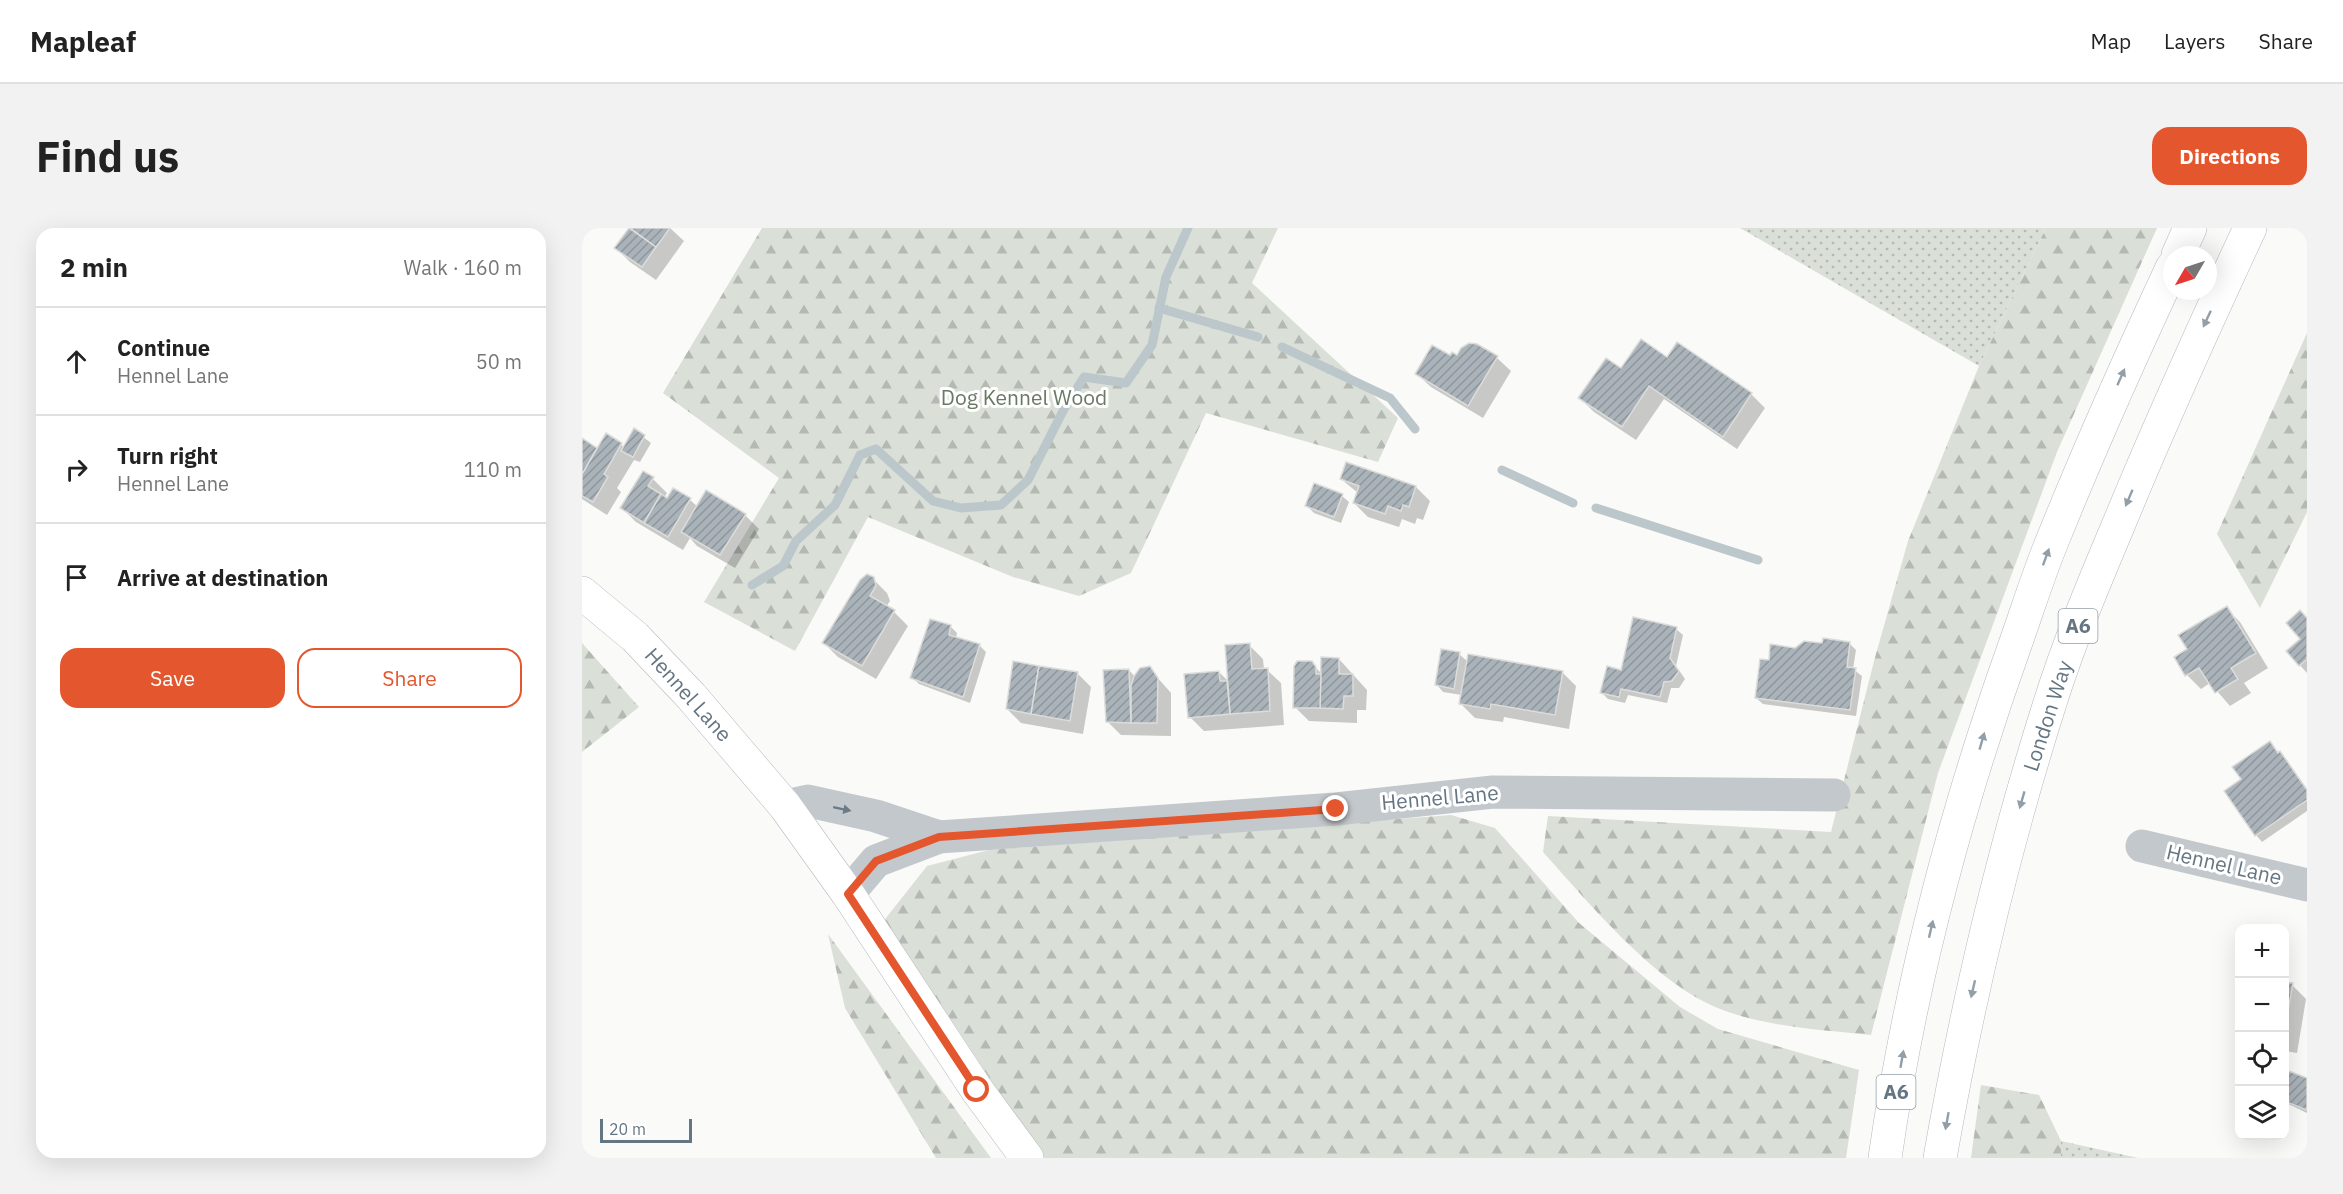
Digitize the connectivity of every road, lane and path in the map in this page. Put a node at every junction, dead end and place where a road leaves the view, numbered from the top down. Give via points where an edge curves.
1 (2190, 228) edge
2 (2250, 228) edge
3 (2182, 246) edge
4 (2163, 287) edge
5 (582, 594) edge
6 (1834, 795) dead end
7 (785, 806) junction
8 (939, 837) junction
9 (2142, 846) dead end
10 (2307, 885) edge
11 (848, 894) junction
12 (1027, 1158) edge
13 (1885, 1158) edge
14 (1940, 1158) edge

1 - 3 main road
2 -> 14 main road, London Way / A6 via 2172,395 2049,705 2000,877 1961,1042
13 -> 4 main road, A6 via 1908,1027 1944,869 1989,715 2048,551
5 - 7 main road, Hennel Lane via 659,662
6 - 8 street, Hennel Lane via 1493,792 1336,809
7 -> 8 street, Hennel Lane via 808,801 876,816
7 - 11 main road, Hennel Lane
8 - 11 street, Hennel Lane via 876,861
9 - 10 street, Hennel Lane
11 - 12 main road, Hennel Lane via 977,1090

